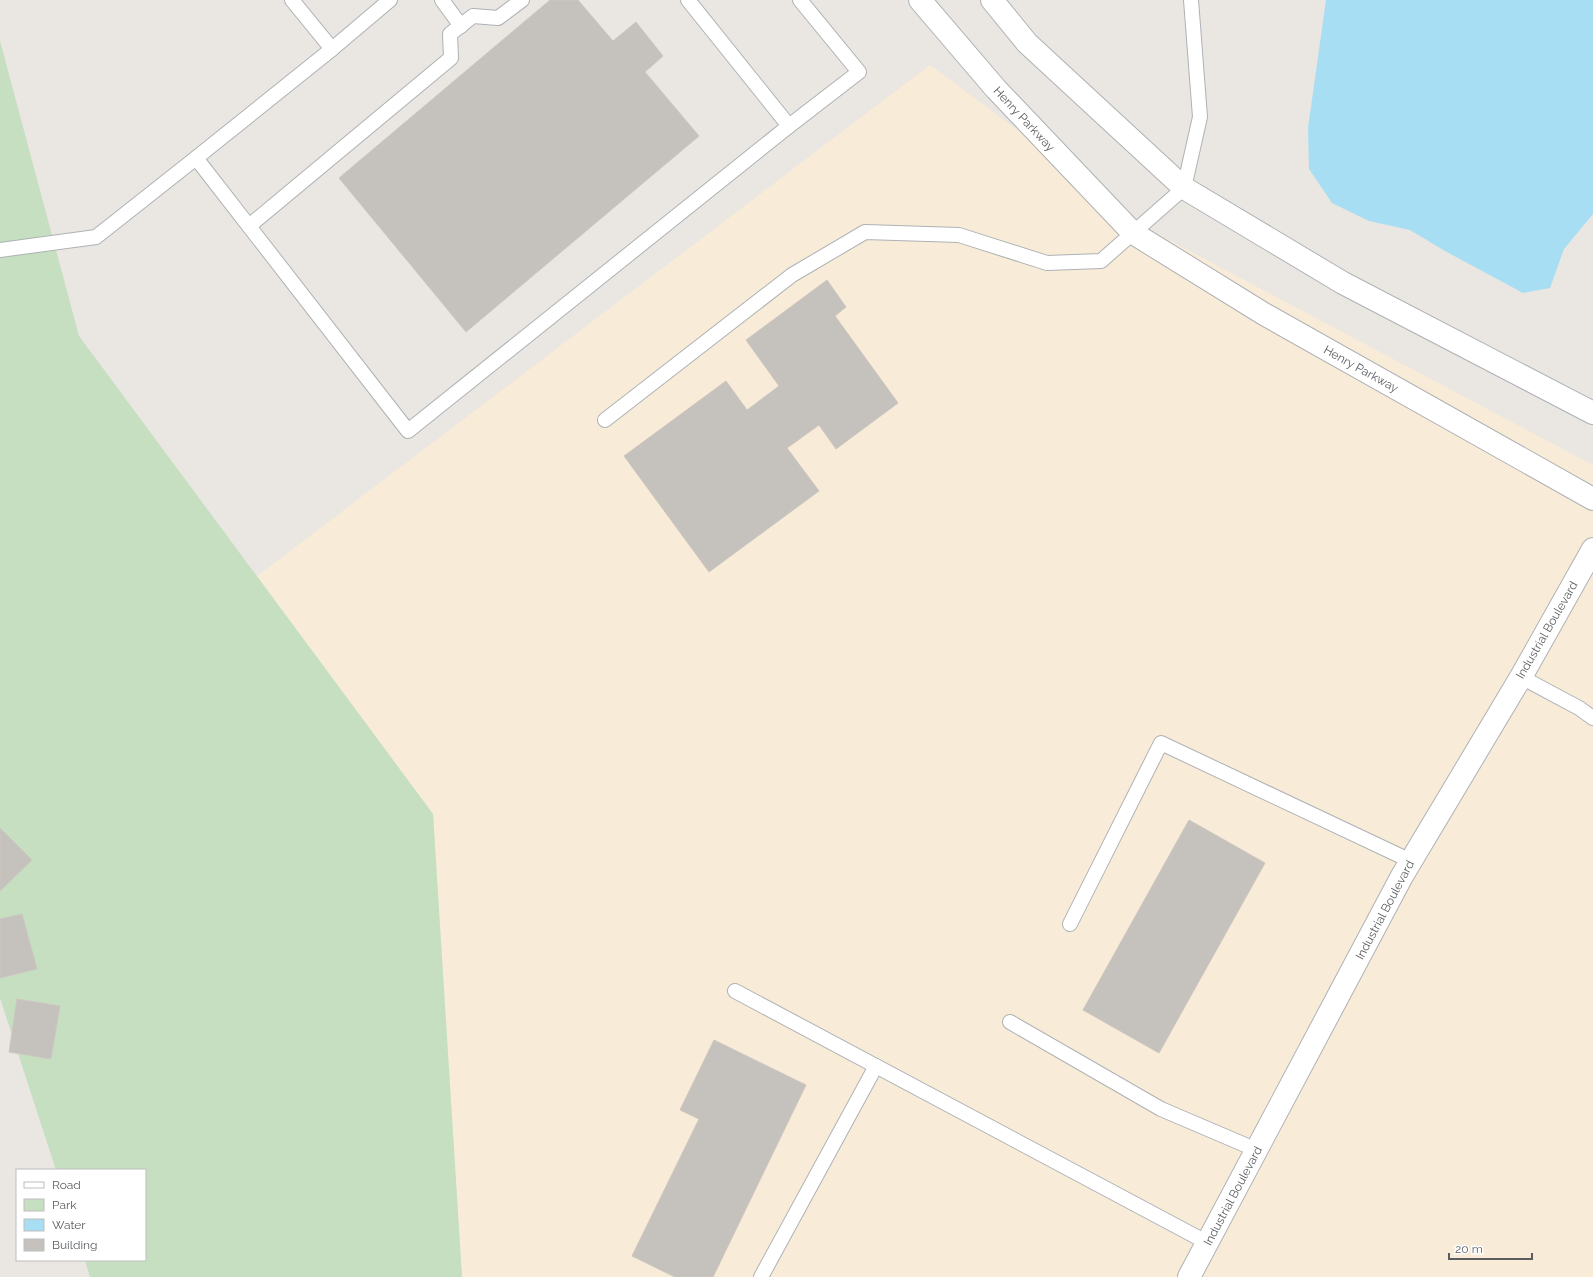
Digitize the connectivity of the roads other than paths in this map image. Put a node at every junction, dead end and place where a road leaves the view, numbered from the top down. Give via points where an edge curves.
1 (292, 0) edge
2 (390, 0) edge
3 (442, 0) edge
4 (522, 0) edge
5 (800, 0) edge
6 (920, 0) edge
7 (992, 0) edge
8 (1191, 0) edge
9 (693, 2) edge
10 (462, 26) junction
11 (332, 49) junction
12 (789, 126) junction
13 (196, 158) junction
14 (1184, 188) junction
15 (249, 226) junction
16 (1133, 233) junction
17 (0, 250) edge
18 (1593, 413) edge
19 (605, 420) dead end
20 (1593, 499) edge
21 (1593, 549) edge
22 (1521, 677) junction
23 (1593, 718) edge
24 (1411, 861) junction
25 (1070, 924) dead end
26 (735, 991) dead end
27 (1010, 1022) dead end
28 (876, 1066) junction
29 (1257, 1150) junction
30 (1208, 1243) junction
31 (761, 1277) edge
32 (1189, 1277) edge

1 - 11 lane
2 - 11 lane
3 - 10 lane
4 - 10 lane via 498,18 473,16
5 - 12 lane via 859,72
6 - 16 street, Henry Parkway via 996,88
7 - 14 street via 1026,43
8 - 14 lane via 1200,117
9 - 12 lane
10 - 15 lane via 450,34 451,58
11 - 13 lane
12 - 15 lane via 408,431
13 - 15 lane
13 - 17 lane via 96,237
14 - 16 lane
14 - 18 street via 1343,283
16 - 19 lane via 1101,261 1047,263 959,235 865,232 792,275
16 - 20 street, Henry Parkway via 1264,314
21 - 22 street, Industrial Boulevard
22 - 23 lane
22 - 24 street, Industrial Boulevard
24 - 25 lane via 1161,743
24 - 29 street, Industrial Boulevard
26 - 28 lane
27 - 29 lane via 1161,1109
28 - 30 lane
28 - 31 lane
29 - 30 street, Industrial Boulevard
30 - 32 street, Industrial Boulevard

